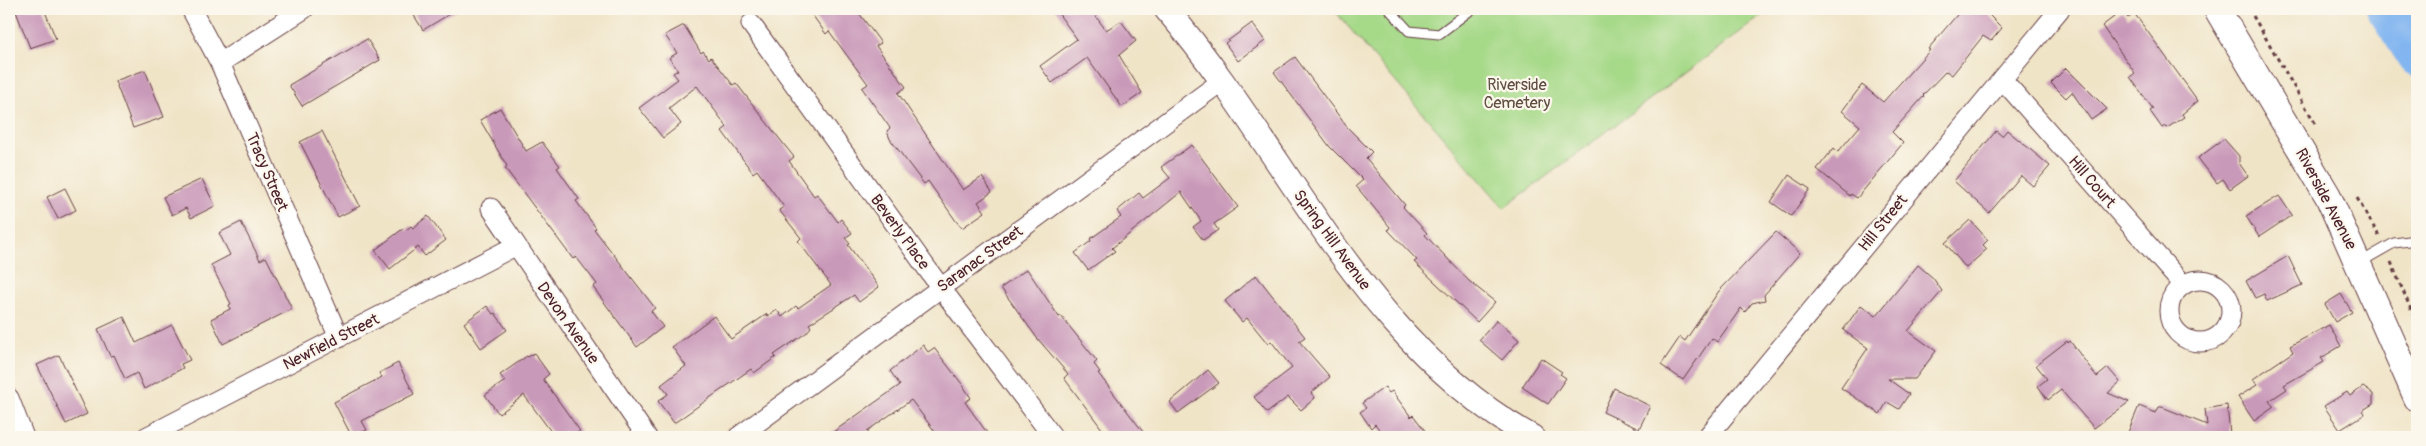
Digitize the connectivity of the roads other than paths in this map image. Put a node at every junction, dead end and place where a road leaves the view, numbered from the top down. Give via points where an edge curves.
1 (191, 9) edge
2 (304, 9) edge
3 (1166, 9) edge
4 (1389, 9) edge
5 (1472, 9) edge
6 (2060, 9) edge
7 (2217, 9) edge
8 (751, 24) dead end
9 (220, 63) junction
10 (2002, 79) junction
11 (1222, 81) junction
12 (491, 208) dead end
13 (2417, 240) edge
14 (515, 246) junction
15 (2359, 263) junction
16 (2183, 285) dead end
17 (940, 288) junction
18 (339, 338) junction
19 (9, 398) edge
20 (2417, 398) edge
21 (24, 437) edge
22 (146, 437) edge
23 (647, 437) edge
24 (738, 437) edge
25 (1053, 437) edge
26 (1532, 437) edge
27 (1707, 437) edge

1 - 9 street, Tracy Street
2 - 9 street
3 - 11 street, Spring Hill Avenue
4 - 5 lane via 1409,31 1439,34
6 - 10 street, Hill Street
7 - 15 main road, Riverside Avenue via 2328,196
8 - 17 street, Beverly Place
9 - 18 street, Tracy Street
10 - 16 street, Hill Court
10 - 27 street, Hill Street
11 - 17 street, Saranac Street
11 - 26 street, Spring Hill Avenue via 1370,293 1430,361 1464,393 1496,417
12 - 14 street, Devon Avenue
13 - 15 lane via 2394,243
14 - 18 street, Newfield Street
14 - 23 street, Devon Avenue
15 - 20 main road, Riverside Avenue
17 - 24 street, Saranac Street
17 - 25 street, Beverly Place
18 - 22 street, Newfield Street
19 - 21 street

